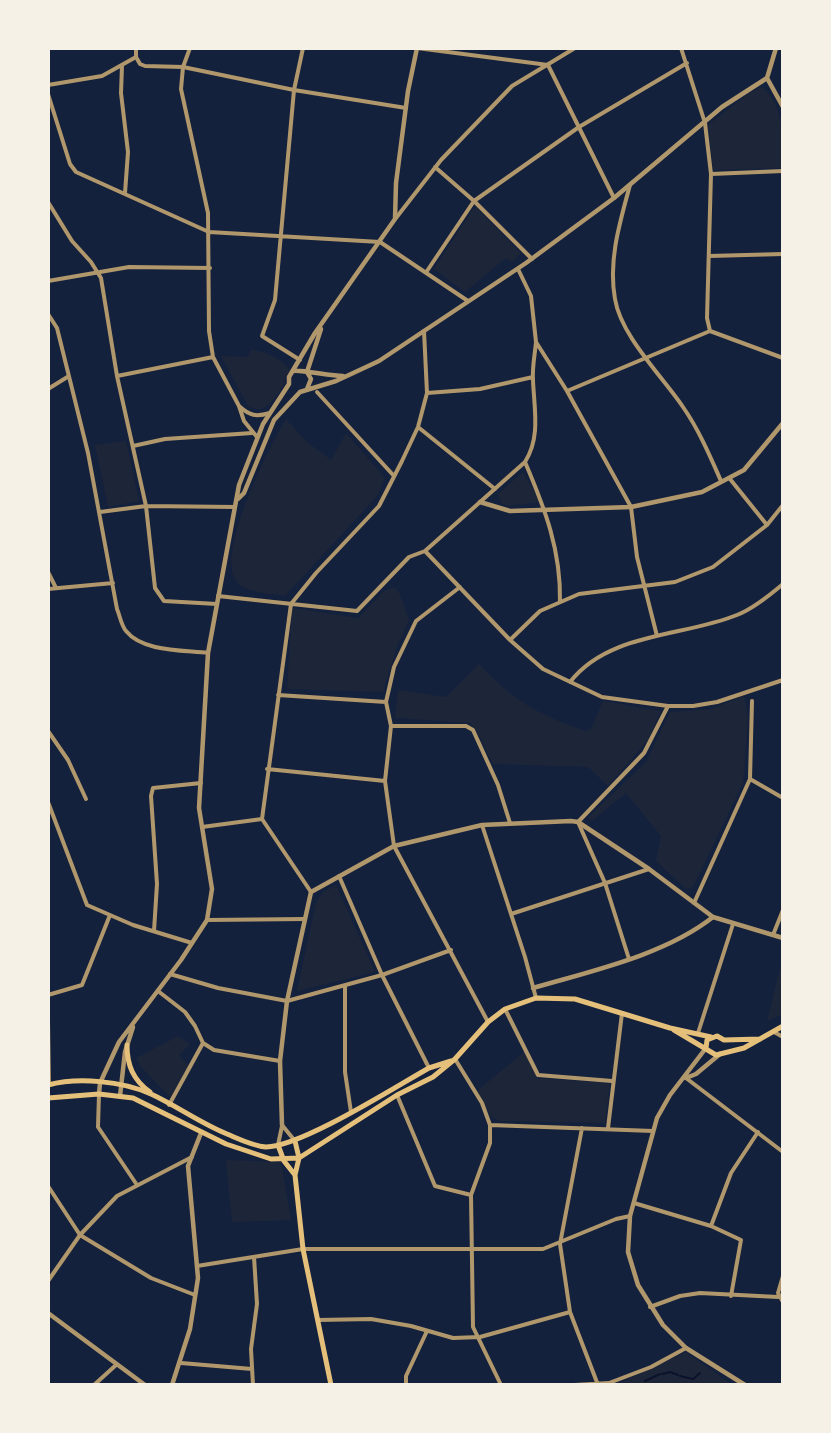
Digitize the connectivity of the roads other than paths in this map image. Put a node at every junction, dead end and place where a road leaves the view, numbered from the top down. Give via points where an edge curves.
1 (136, 48) edge
2 (190, 48) edge
3 (303, 48) edge
4 (417, 48) edge
5 (575, 48) edge
6 (681, 48) edge
7 (776, 48) edge
8 (136, 57) junction
9 (687, 63) junction
10 (548, 65) junction
11 (122, 66) junction
12 (183, 67) junction
13 (767, 78) junction
14 (48, 85) edge
15 (294, 90) junction
16 (48, 94) edge
17 (783, 107) edge
18 (406, 108) junction
19 (705, 123) junction
20 (579, 128) junction
21 (435, 167) junction
22 (783, 171) edge
23 (711, 174) junction
24 (630, 185) junction
25 (125, 193) junction
26 (614, 198) junction
27 (474, 201) junction
28 (48, 202) edge
29 (395, 219) junction
30 (209, 232) junction
31 (282, 235) junction
32 (380, 242) junction
33 (783, 254) edge
34 (709, 256) junction
35 (532, 259) junction
36 (210, 268) junction
37 (518, 269) junction
38 (427, 271) junction
39 (97, 272) junction
40 (48, 281) edge
41 (468, 301) junction
42 (48, 314) edge
43 (323, 324) junction
44 (424, 331) junction
45 (710, 331) junction
46 (536, 342) junction
47 (645, 356) junction
48 (213, 357) junction
49 (783, 357) edge
50 (300, 360) junction
51 (293, 371) junction
52 (307, 372) junction
53 (69, 376) junction
54 (117, 376) junction
55 (345, 376) junction
56 (533, 377) junction
57 (289, 384) junction
58 (48, 389) edge
59 (307, 389) junction
60 (567, 391) junction
61 (300, 392) junction
62 (317, 392) dead end
63 (427, 393) junction
64 (239, 406) junction
65 (272, 412) junction
66 (783, 423) edge
67 (418, 426) junction
68 (252, 433) junction
69 (257, 437) junction
70 (133, 446) junction
71 (525, 462) junction
72 (394, 476) junction
73 (730, 479) junction
74 (722, 481) junction
75 (495, 489) junction
76 (238, 500) junction
77 (480, 502) junction
78 (783, 505) edge
79 (146, 506) junction
80 (236, 507) junction
81 (631, 507) junction
82 (546, 511) junction
83 (100, 512) junction
84 (767, 525) junction
85 (425, 551) junction
86 (48, 572) edge
87 (113, 583) junction
88 (645, 584) junction
89 (783, 584) edge
90 (460, 586) junction
91 (56, 588) junction
92 (48, 589) edge
93 (218, 596) junction
94 (560, 602) junction
95 (217, 604) junction
96 (291, 604) junction
97 (657, 636) junction
98 (510, 640) junction
99 (208, 654) junction
100 (783, 680) edge
101 (569, 682) junction
102 (278, 695) junction
103 (752, 701) dead end
104 (386, 702) junction
105 (668, 706) junction
106 (391, 726) junction
107 (48, 731) edge
108 (267, 769) junction
109 (750, 779) junction
110 (385, 781) junction
111 (201, 783) junction
112 (783, 798) edge
113 (86, 799) dead end
114 (48, 802) edge
115 (262, 819) junction
116 (578, 822) junction
117 (510, 824) junction
118 (482, 825) junction
119 (202, 827) junction
120 (394, 846) junction
121 (649, 869) junction
122 (338, 875) junction
123 (605, 883) junction
124 (311, 892) junction
125 (694, 903) junction
126 (783, 910) edge
127 (511, 914) junction
128 (110, 915) junction
129 (712, 917) junction
130 (305, 919) junction
131 (207, 920) junction
132 (733, 924) junction
133 (154, 931) junction
134 (773, 935) junction
135 (783, 938) edge
136 (192, 943) junction
137 (451, 950) junction
138 (629, 959) junction
139 (170, 974) junction
140 (382, 975) junction
141 (345, 986) junction
142 (533, 988) junction
143 (158, 992) junction
144 (48, 995) edge
145 (536, 998) junction
146 (287, 1000) junction
147 (505, 1009) junction
148 (622, 1013) junction
149 (48, 1020) edge
150 (488, 1022) junction
151 (134, 1024) junction
152 (783, 1026) edge
153 (670, 1028) junction
154 (774, 1032) junction
155 (698, 1033) junction
156 (711, 1037) junction
157 (783, 1037) edge
158 (762, 1039) junction
159 (724, 1040) junction
160 (203, 1043) junction
161 (127, 1045) junction
162 (706, 1048) junction
163 (722, 1052) junction
164 (455, 1059) junction
165 (280, 1062) junction
166 (429, 1068) junction
167 (686, 1078) junction
168 (612, 1081) junction
169 (100, 1083) junction
170 (49, 1085) edge
171 (120, 1085) junction
172 (99, 1094) junction
173 (397, 1095) junction
174 (120, 1096) junction
175 (48, 1098) edge
176 (161, 1099) junction
177 (169, 1105) junction
178 (351, 1112) junction
179 (282, 1125) junction
180 (490, 1125) junction
181 (582, 1128) junction
182 (608, 1128) junction
183 (653, 1131) junction
184 (758, 1132) junction
185 (201, 1133) junction
186 (295, 1141) junction
187 (278, 1145) junction
188 (783, 1152) edge
189 (192, 1157) junction
190 (299, 1158) junction
191 (284, 1161) junction
192 (295, 1175) junction
193 (137, 1185) junction
194 (48, 1186) edge
195 (471, 1195) junction
196 (634, 1203) junction
197 (630, 1216) junction
198 (711, 1226) junction
199 (81, 1235) junction
200 (560, 1244) junction
201 (303, 1249) junction
202 (470, 1250) junction
203 (254, 1257) junction
204 (196, 1266) junction
205 (783, 1276) edge
206 (48, 1281) edge
207 (195, 1295) junction
208 (731, 1296) junction
209 (778, 1296) junction
210 (783, 1302) edge
211 (649, 1307) junction
212 (48, 1312) edge
213 (570, 1312) junction
214 (317, 1320) junction
215 (427, 1331) junction
216 (480, 1337) junction
217 (686, 1348) junction
218 (181, 1363) junction
219 (116, 1365) junction
220 (252, 1369) junction
221 (597, 1384) edge
222 (94, 1385) edge
223 (145, 1385) edge
224 (172, 1385) edge
225 (253, 1385) edge
226 (332, 1385) edge
227 (406, 1385) edge
228 (501, 1385) edge
229 (574, 1385) edge
230 (745, 1385) edge

1 - 8 street
2 - 12 street
3 - 15 street
4 - 10 street
4 - 18 street
5 - 10 street
6 - 9 street
7 - 13 street
8 - 11 street
8 - 12 street via 145,66
9 - 19 street
9 - 20 street
10 - 20 street
10 - 21 street via 512,86
11 - 14 street via 102,76
11 - 25 street via 128,152
12 - 15 street
12 - 30 street via 181,89
13 - 17 street
13 - 19 street
15 - 18 street
15 - 31 street
16 - 25 street via 76,172
18 - 29 street
19 - 23 street
19 - 24 street
20 - 26 street
20 - 27 street
21 - 27 street
21 - 29 street
22 - 23 street
23 - 34 street
24 - 26 street
24 - 47 street via 612,277 622,321
25 - 30 street
26 - 35 street
27 - 35 street
27 - 38 street
28 - 39 street
29 - 32 street
30 - 31 street
30 - 36 street
31 - 32 street
31 - 50 street via 275,300 262,336
32 - 38 street
32 - 43 street
33 - 34 street
34 - 45 street
35 - 37 street
36 - 39 street via 129,267
36 - 48 street via 209,331
37 - 41 street
37 - 46 street via 531,297
38 - 41 street
39 - 40 street
39 - 54 street
41 - 44 street
42 - 53 street via 57,328
43 - 50 street
43 - 52 street
44 - 55 street via 379,361
44 - 63 street
45 - 47 street
45 - 49 street
46 - 56 street
46 - 60 street
47 - 60 street
47 - 74 street via 685,409
48 - 54 street
48 - 64 street
50 - 51 street
51 - 52 street
51 - 57 street
52 - 55 street
52 - 59 street via 311,379
53 - 58 street
53 - 83 street
54 - 70 street
55 - 59 street
56 - 63 street via 480,389
56 - 71 street via 533,449
57 - 61 street
57 - 65 street
59 - 61 street
60 - 81 street
61 - 76 street via 274,420
62 - 72 street
63 - 67 street
64 - 65 street via 258,417
64 - 68 street
65 - 69 street
66 - 73 street via 744,470
67 - 72 street
67 - 75 street
68 - 69 street
68 - 70 street via 165,439
69 - 76 street via 239,485
70 - 79 street
71 - 75 street
71 - 82 street
72 - 96 street via 380,506
73 - 74 street
73 - 84 street
74 - 81 street via 702,492
75 - 77 street
76 - 80 street
77 - 82 street via 510,511
77 - 85 street
78 - 84 street
79 - 80 street
79 - 83 street
79 - 95 street via 155,588 164,601
80 - 93 street
81 - 82 street
81 - 88 street via 637,557
82 - 94 street via 560,572
83 - 87 street
84 - 88 street via 713,567 675,582
85 - 90 street
85 - 96 street via 409,557 357,611
86 - 91 street
87 - 91 street
87 - 99 street via 124,629 133,639
88 - 94 street via 579,594
88 - 97 street
89 - 97 street via 738,615
90 - 98 street
90 - 104 street via 416,621 394,667
91 - 92 street
93 - 95 street
93 - 96 street
94 - 98 street via 540,611
95 - 99 street
96 - 102 street
97 - 101 street via 609,652 581,667
98 - 101 street via 543,669
99 - 111 street
100 - 105 street via 717,702
101 - 105 street via 602,697
102 - 104 street
102 - 108 street
103 - 109 street
104 - 106 street
105 - 116 street via 644,753
106 - 110 street
106 - 117 street via 466,726 472,730 498,785
107 - 113 street via 68,760
108 - 110 street
108 - 115 street
109 - 112 street
109 - 125 street
110 - 120 street
111 - 119 street
111 - 133 street via 153,788 157,884
114 - 128 street via 87,906
115 - 119 street
115 - 124 street
116 - 117 street
116 - 121 street
116 - 123 street
117 - 118 street
118 - 120 street
118 - 127 street
119 - 131 street via 212,890
120 - 122 street
120 - 137 street
121 - 123 street
121 - 125 street
122 - 124 street
122 - 140 street
123 - 127 street
123 - 138 street
124 - 130 street
125 - 129 street
126 - 134 street
127 - 142 street
128 - 133 street
128 - 144 street via 82,985
129 - 132 street
129 - 138 street via 690,933
130 - 131 street
130 - 146 street
131 - 136 street
132 - 134 street
132 - 155 street
133 - 136 street
134 - 135 street
136 - 139 street
137 - 140 street
137 - 150 street
138 - 142 street
139 - 143 street
139 - 146 street via 218,988
140 - 141 street
140 - 166 street
141 - 146 street
141 - 178 street via 345,1072
142 - 145 street
143 - 151 street
143 - 160 street via 184,1012
145 - 147 main road
145 - 148 main road via 575,999
146 - 165 street
147 - 150 main road
147 - 168 street via 538,1076
148 - 153 main road
148 - 168 street
149 - 170 street
150 - 164 main road
151 - 161 street
151 - 169 street via 119,1042
152 - 154 main road
153 - 155 main road
153 - 162 main road
154 - 157 street
154 - 158 main road
155 - 156 main road
156 - 159 main road
156 - 162 main road
158 - 159 main road
158 - 163 main road
159 - 163 main road
160 - 165 street via 214,1050
160 - 177 street
161 - 171 street
161 - 176 main road via 133,1074
162 - 163 main road via 713,1055
162 - 167 street
163 - 167 street
164 - 166 main road
164 - 173 main road via 433,1077
164 - 180 street
165 - 179 street
166 - 178 main road
167 - 183 street via 661,1108
167 - 184 street
168 - 182 street
169 - 170 main road
169 - 171 main road
169 - 172 street
171 - 174 street
171 - 176 main road
172 - 174 main road
172 - 175 main road
172 - 193 street via 98,1126
173 - 190 main road
173 - 195 street via 435,1186
174 - 185 main road via 146,1103
176 - 177 main road
177 - 187 main road via 249,1143
178 - 186 main road
179 - 186 street
179 - 187 street
180 - 181 street
180 - 195 street via 490,1143
181 - 182 street
181 - 200 street
182 - 183 street
183 - 196 street
184 - 188 street
184 - 198 street via 730,1173
185 - 189 street
185 - 191 main road via 271,1160
186 - 187 main road
186 - 190 main road
187 - 191 main road
189 - 193 street
189 - 204 street via 188,1185
190 - 191 main road
190 - 192 main road
191 - 192 main road
192 - 201 main road
193 - 199 street via 117,1196
194 - 199 street
195 - 202 street
196 - 197 street
196 - 198 street
197 - 200 street
197 - 211 street via 630,1263
198 - 208 street via 742,1242
199 - 206 street
199 - 207 street via 151,1278
200 - 202 street via 543,1249
200 - 213 street
201 - 202 street
201 - 203 street
201 - 214 main road
202 - 216 street via 473,1327
203 - 204 street
203 - 220 street via 258,1304
204 - 207 street
205 - 209 street
207 - 218 street
208 - 209 street
208 - 211 street via 689,1294
209 - 210 street
211 - 217 street
212 - 219 street
213 - 216 street
213 - 221 street
214 - 215 street via 371,1319
214 - 226 main road
215 - 216 street via 453,1338
215 - 227 street
216 - 228 street
217 - 221 street via 609,1383
217 - 230 street
218 - 220 street
218 - 224 street
219 - 222 street
219 - 223 street
220 - 225 street
221 - 229 street

